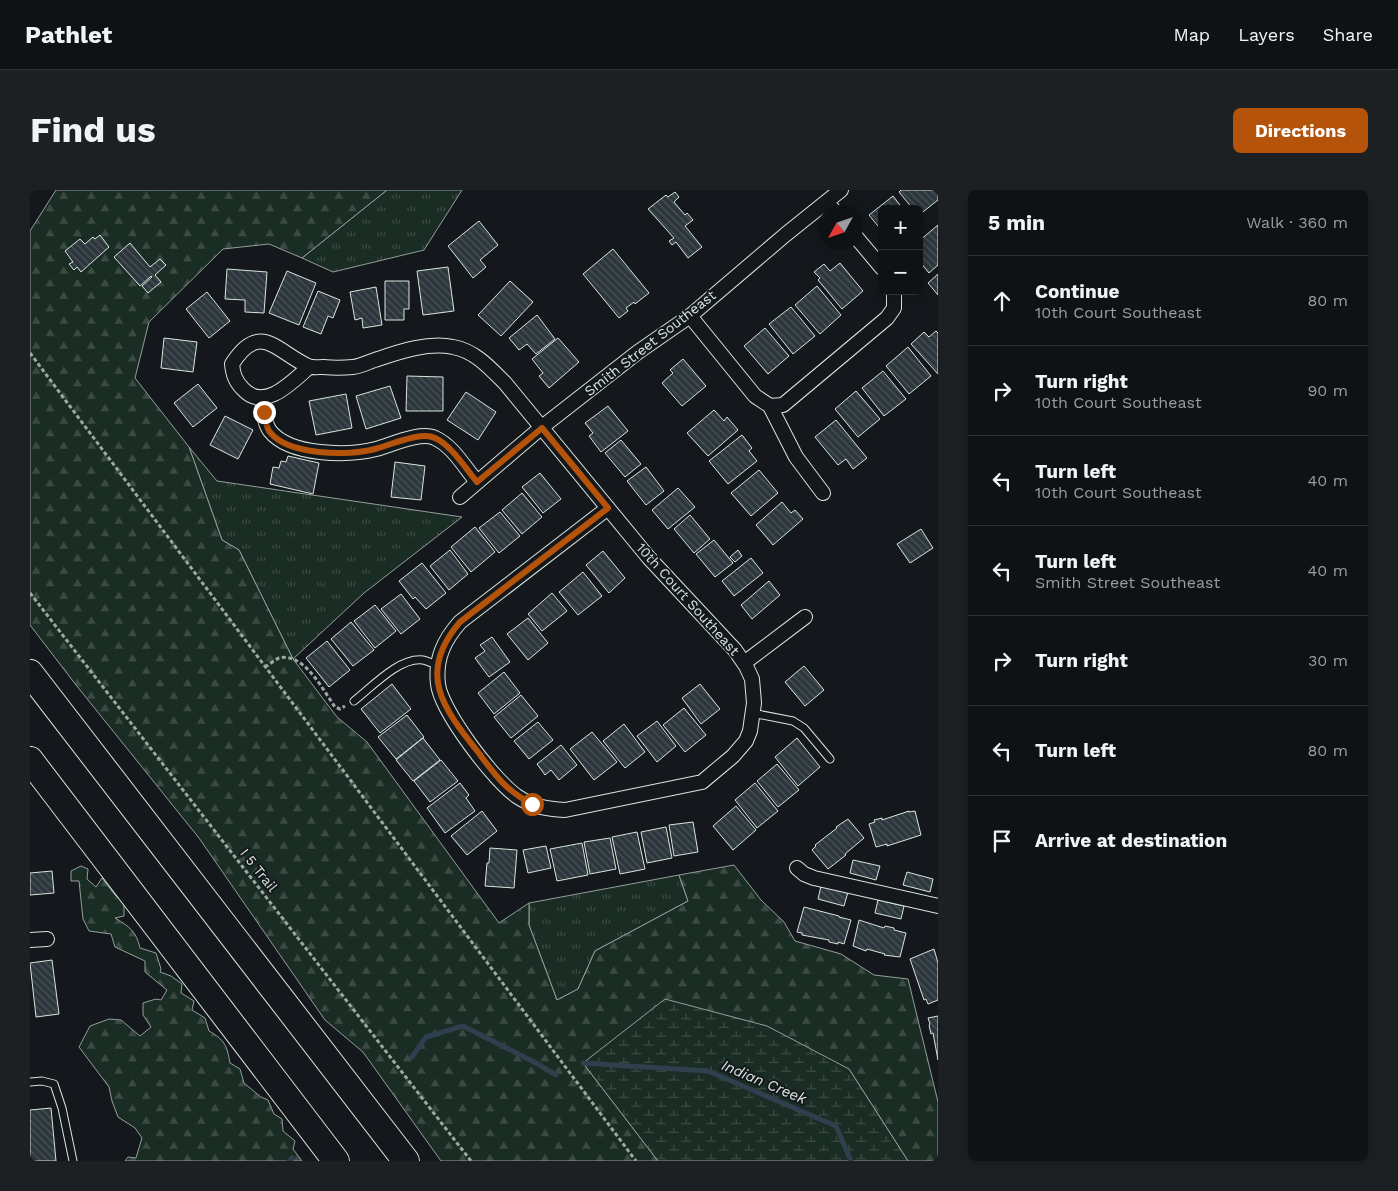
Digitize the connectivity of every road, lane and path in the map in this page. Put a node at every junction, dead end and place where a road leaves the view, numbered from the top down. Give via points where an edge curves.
1 (842, 190) edge
2 (832, 205) edge
3 (818, 217) edge
4 (863, 245) edge
5 (878, 263) edge
6 (894, 295) edge
7 (690, 316) junction
8 (30, 353) edge
9 (309, 367) junction
10 (262, 398) junction
11 (770, 406) junction
12 (542, 428) junction
13 (477, 482) junction
14 (823, 493) dead end
15 (460, 497) dead end
16 (608, 508) junction
17 (30, 593) edge
18 (805, 617) dead end
19 (744, 663) junction
20 (438, 665) junction
21 (265, 667) junction
22 (30, 673) edge
23 (354, 701) joint
24 (752, 714) junction
25 (830, 759) dead end
26 (30, 760) edge
27 (797, 868) dead end
28 (938, 906) edge
29 (47, 939) dead end
30 (30, 940) edge
31 (30, 1082) edge
32 (73, 1161) edge
33 (336, 1161) edge
34 (406, 1161) edge
35 (471, 1161) edge
36 (636, 1161) edge

1 - 2 street, Smith Street Southeast
3 - 7 street, Smith Street Southeast
4 - 5 street
6 - 11 street via 894,308 888,318 783,405
7 - 11 street via 755,396
7 - 12 street, Smith Street Southeast via 638,352
8 - 21 path
9 - 10 street via 274,394
9 - 10 street via 267,342 246,346 232,364 233,375 249,396
9 - 12 street, 10th Court Southeast via 354,367 411,349 452,346 479,358 505,383
10 - 13 street via 269,430 279,440 295,447 353,453 425,436 434,438 458,458
11 - 14 street via 796,457
12 - 13 street, Smith Street Southeast
12 - 16 street, 10th Court Southeast
13 - 15 street, Smith Street Southeast
16 - 19 street, 10th Court Southeast
16 - 20 street, 10th Court Southeast via 460,622 448,635
17 - 35 path, I 5 Trail
18 - 19 street
19 - 24 street, 10th Court Southeast via 752,679
20 - 23 lane via 423,660 401,664
20 - 24 street, 10th Court Southeast via 438,686 452,720 503,785 519,798 548,809 565,810 702,782 746,741
21 - 23 path via 279,658 293,659 306,666 335,707 340,709
21 - 36 path
22 - 34 highway
24 - 25 lane via 793,720
26 - 33 highway
27 - 28 street via 814,878
29 - 30 street
31 - 32 lane via 54,1084

